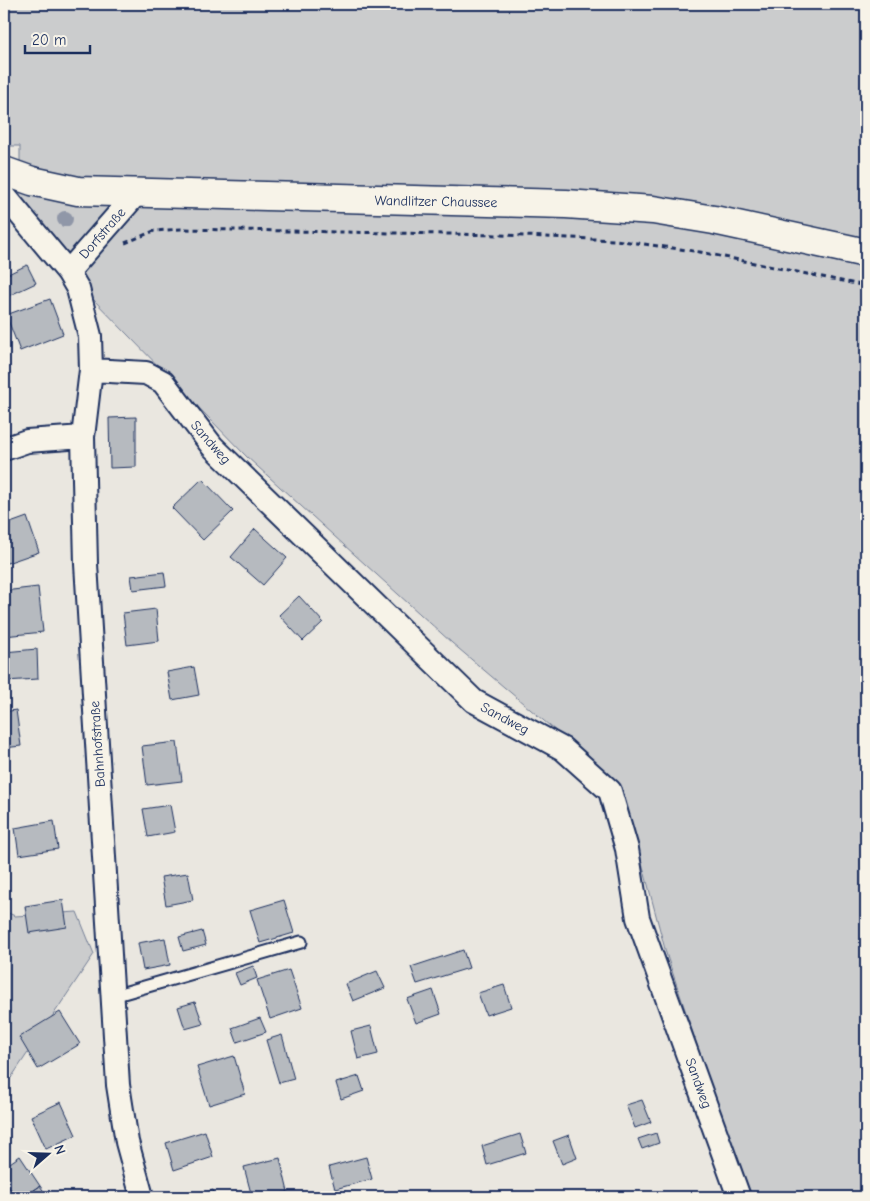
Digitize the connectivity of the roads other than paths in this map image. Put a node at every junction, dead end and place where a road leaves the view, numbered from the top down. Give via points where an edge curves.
1 (4, 171) edge
2 (137, 193) junction
3 (4, 195) edge
4 (866, 254) edge
5 (73, 281) junction
6 (91, 370) junction
7 (83, 436) junction
8 (4, 449) edge
9 (301, 942) dead end
10 (113, 996) junction
11 (142, 1197) edge
12 (739, 1197) edge

1 - 2 street, Wandlitzer Chaussee via 78,191
2 - 4 street, Wandlitzer Chaussee via 566,204 653,210 714,220
2 - 5 street, Dorfstraße
3 - 5 street, Dorfstraße
5 - 6 street, Bahnhofstraße via 90,336
6 - 7 street, Bahnhofstraße
6 - 12 street, Sandweg via 146,374 163,382 212,446 474,701 563,749 610,791 627,850 638,918
7 - 8 street via 27,441
7 - 10 street, Bahnhofstraße via 86,564
9 - 10 lane
10 - 11 street, Bahnhofstraße via 118,1085 127,1142

